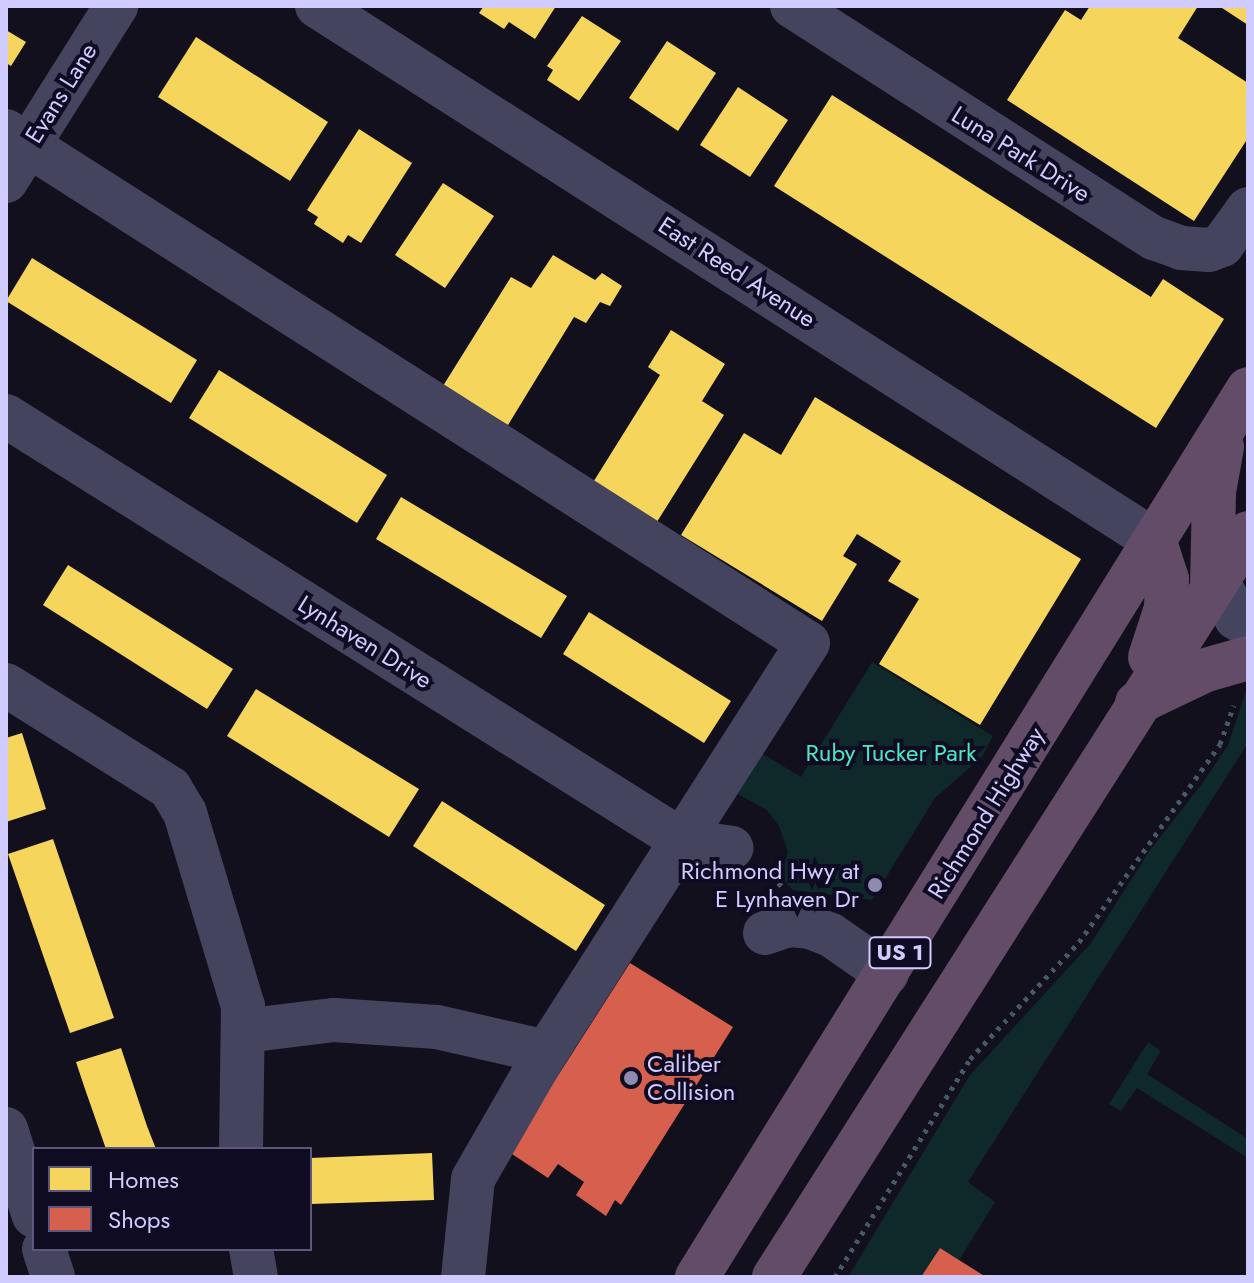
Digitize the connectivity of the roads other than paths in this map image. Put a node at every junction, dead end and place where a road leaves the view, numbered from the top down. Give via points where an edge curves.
1 (116, 6) edge
2 (317, 6) edge
3 (792, 6) edge
4 (13, 152) edge
5 (1248, 209) edge
6 (1237, 406) edge
7 (6, 416) edge
8 (1236, 529) edge
9 (1151, 566) junction
10 (1233, 600) edge
11 (1248, 658) edge
12 (6, 685) edge
13 (1135, 705) junction
14 (683, 841) junction
15 (732, 848) dead end
16 (765, 933) dead end
17 (887, 974) junction
18 (244, 1031) junction
19 (546, 1052) junction
20 (6, 1129) edge
21 (241, 1147) edge
22 (32, 1210) edge
23 (45, 1251) edge
24 (251, 1251) edge
25 (53, 1277) edge
26 (256, 1277) edge
27 (463, 1277) edge
28 (697, 1277) edge
29 (774, 1277) edge

1 - 4 street, Evans Lane
2 - 9 street, East Reed Avenue
3 - 5 street, Luna Park Drive via 1154,238 1209,250 1222,245
4 - 14 street via 808,643
6 - 8 highway
6 - 9 highway, Richmond Highway / US 1
7 - 14 street, Lynhaven Drive
8 - 9 highway
8 - 10 highway, US 1
9 - 10 highway
9 - 13 highway via 1166,608
9 - 17 highway, Richmond Highway / US 1
10 - 13 highway, US 1
11 - 13 highway via 1206,670
12 - 18 street via 170,788 185,813 228,948
13 - 29 highway, US 1
14 - 15 street, Lynhaven Drive
14 - 19 street
16 - 17 street via 788,925 810,927 831,935
17 - 28 highway, Richmond Highway / US 1
18 - 19 street via 334,1020 437,1027
18 - 21 street
19 - 27 street via 473,1179
20 - 22 street
23 - 25 street
24 - 26 street

